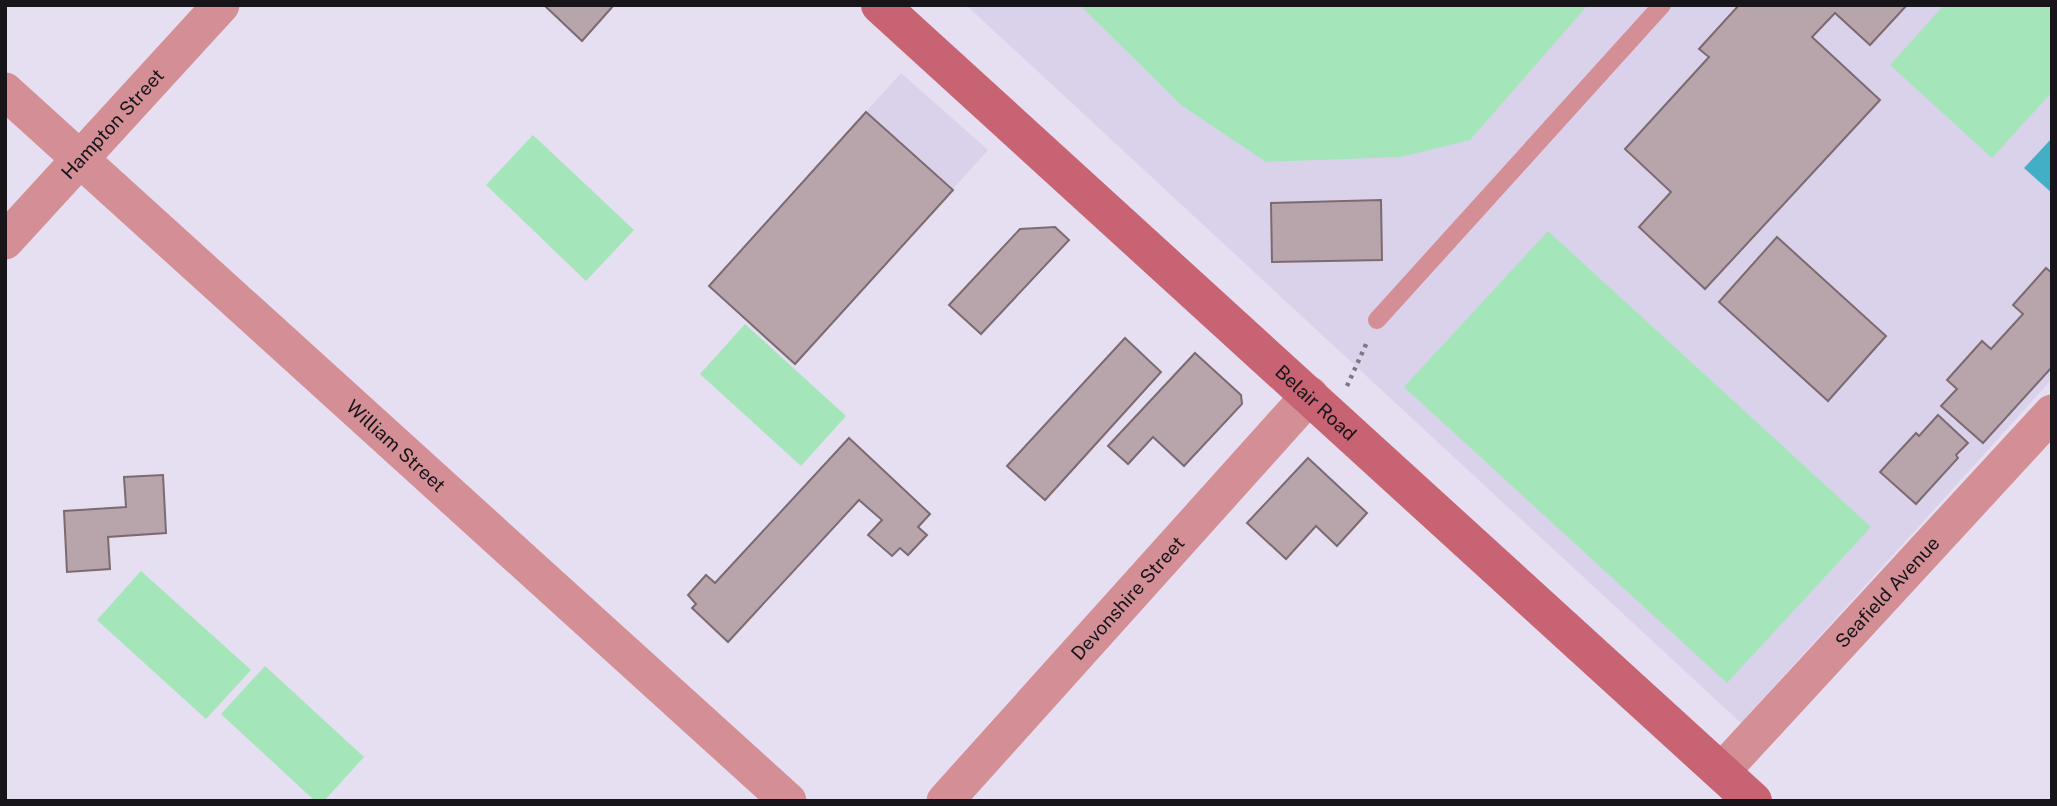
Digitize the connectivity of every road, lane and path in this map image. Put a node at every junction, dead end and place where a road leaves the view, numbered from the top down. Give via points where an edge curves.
1 (221, 5) edge
2 (880, 5) edge
3 (1662, 5) edge
4 (5, 91) edge
5 (79, 160) junction
6 (5, 241) edge
7 (1377, 320) joint
8 (1318, 403) junction
9 (2052, 412) edge
10 (1721, 772) junction
11 (788, 801) edge
12 (945, 801) edge
13 (1753, 801) edge

1 - 5 street, Hampton Street
2 - 8 main road, Belair Road
3 - 7 lane
4 - 5 street, William Street
5 - 6 street, Hampton Street
5 - 11 street, William Street
7 - 8 path via 1346,390
8 - 10 main road, Belair Road
8 - 12 street, Devonshire Street
9 - 10 street, Seafield Avenue
10 - 13 main road, Belair Road

